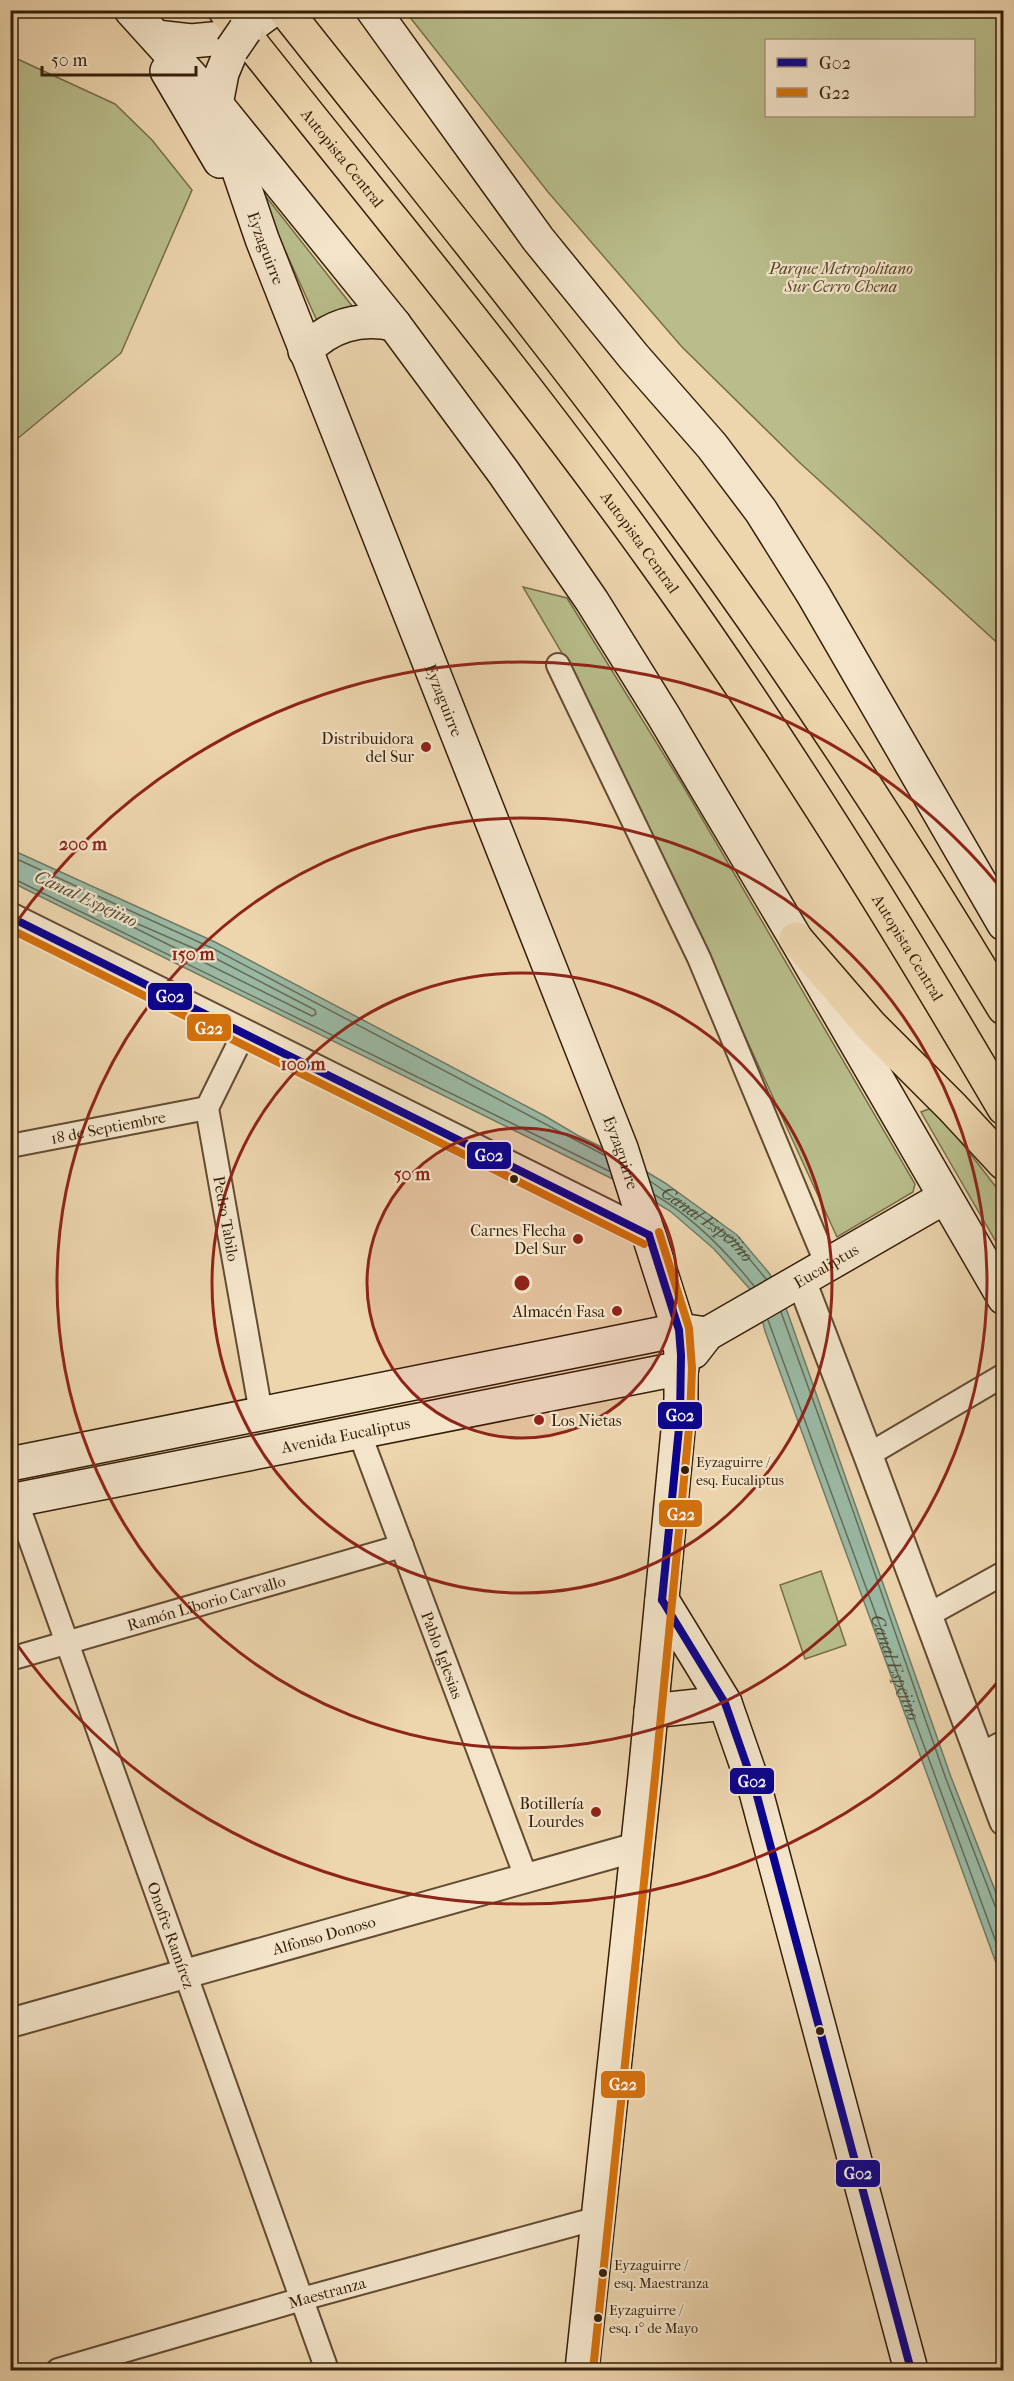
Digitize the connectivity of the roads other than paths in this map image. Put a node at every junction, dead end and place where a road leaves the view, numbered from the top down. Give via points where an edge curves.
1 (125, 10) edge
2 (131, 10) edge
3 (272, 10) edge
4 (285, 10) edge
5 (373, 10) edge
6 (231, 32) edge
7 (156, 37) junction
8 (216, 104) junction
9 (262, 239) junction
10 (394, 324) junction
11 (305, 351) junction
12 (558, 665) dead end
13 (10, 917) edge
14 (1004, 924) edge
15 (796, 939) junction
16 (1004, 1008) edge
17 (244, 1033) junction
18 (207, 1108) junction
19 (1004, 1108) edge
20 (10, 1146) edge
21 (1004, 1163) edge
22 (945, 1197) junction
23 (645, 1221) junction
24 (805, 1278) junction
25 (1004, 1298) edge
26 (693, 1332) junction
27 (682, 1368) junction
28 (1004, 1375) edge
29 (261, 1413) junction
30 (359, 1432) junction
31 (868, 1455) junction
32 (10, 1464) edge
33 (13, 1500) edge
34 (402, 1546) junction
35 (1004, 1573) edge
36 (662, 1600) junction
37 (928, 1615) junction
38 (68, 1644) junction
39 (10, 1659) edge
40 (725, 1703) junction
41 (651, 1711) junction
42 (992, 1748) edge
43 (1004, 1821) edge
44 (637, 1847) junction
45 (526, 1878) junction
46 (186, 1974) junction
47 (10, 2023) edge
48 (598, 2218) junction
49 (302, 2299) junction
50 (58, 2370) edge
51 (327, 2370) edge
52 (582, 2370) edge
53 (911, 2370) edge

1 - 9 main road via 191,111
2 - 7 main road
3 - 6 main road
4 - 16 highway via 546,338 691,533 829,729
5 - 14 main road via 538,239 712,446 761,511
6 - 7 main road via 191,41
6 - 8 main road
6 - 19 highway, Autopista Central via 544,414 659,567 811,792
7 - 8 main road
8 - 9 main road, Eyzaguirre
8 - 10 main road
9 - 11 main road, Eyzaguirre
10 - 11 main road via 346,324 323,334
10 - 15 main road via 491,454 592,602
11 - 23 main road, Eyzaguirre via 621,1148
12 - 24 street via 699,958
13 - 17 street
15 - 21 highway via 871,1026
15 - 22 main road
17 - 18 street
17 - 23 street
18 - 20 street, 18 de Septiembre
18 - 29 street, Pedro Tabilo
22 - 24 main road, Eucaliptus
22 - 25 main road
23 - 26 main road, Eyzaguirre
24 - 26 main road, Eucaliptus via 739,1316
24 - 31 street
26 - 27 main road, Eucaliptus
26 - 29 main road
27 - 30 main road, Avenida Eucaliptus
27 - 36 main road
28 - 31 street
29 - 32 main road
30 - 33 main road, Avenida Eucaliptus
30 - 34 street, Pablo Iglesias
31 - 37 street
33 - 38 street, Onofre Ramírez
34 - 38 street, Ramón Liborio Carvallo
34 - 45 street, Pablo Iglesias
35 - 37 street
36 - 40 main road
36 - 41 main road
37 - 42 street
38 - 39 street, Ramón Liborio Carvallo
38 - 46 street, Onofre Ramírez
40 - 41 main road
40 - 53 main road via 759,1803
41 - 44 main road
42 - 43 street
44 - 45 street, Alfonso Donoso
44 - 48 main road
45 - 46 street, Alfonso Donoso
46 - 47 street, Alfonso Donoso
46 - 49 street, Onofre Ramírez
48 - 49 street, Maestranza
48 - 52 main road
49 - 50 street, Maestranza
49 - 51 street, Onofre Ramírez

